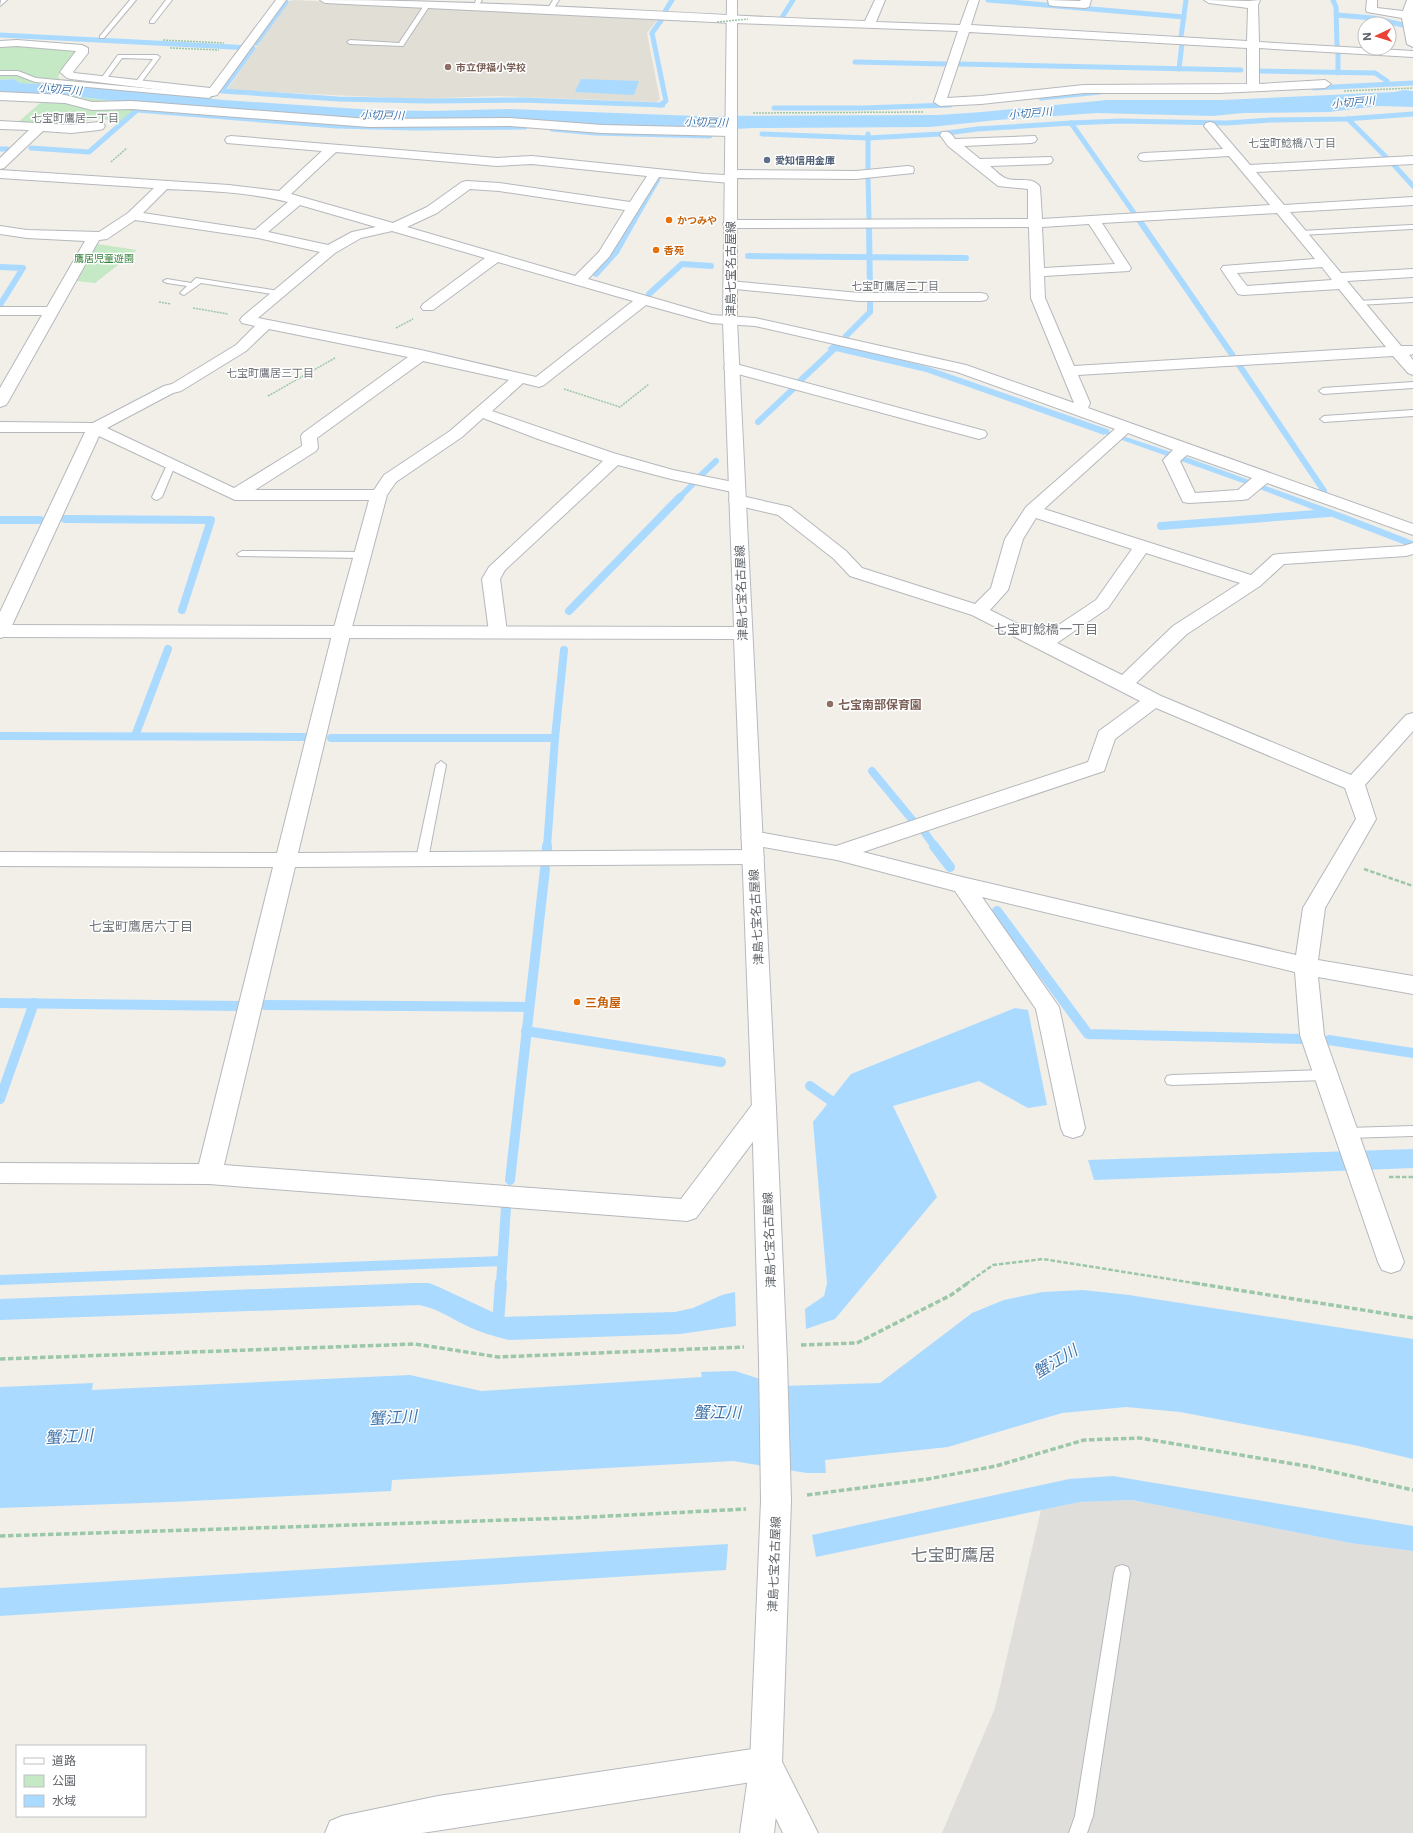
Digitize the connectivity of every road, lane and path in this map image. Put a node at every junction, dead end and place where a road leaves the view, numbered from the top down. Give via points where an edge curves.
1 (4, 0) edge
2 (133, 0) edge
3 (169, 0) edge
4 (281, 0) edge
5 (325, 0) edge
6 (556, 0) edge
7 (732, 0) edge
8 (880, 0) edge
9 (974, 0) edge
10 (1054, 0) edge
11 (1086, 0) edge
12 (1209, 0) edge
13 (1372, 0) edge
14 (1412, 0) edge
15 (362, 1) edge
16 (1254, 3) edge
17 (0, 4) edge
18 (477, 4) edge
19 (427, 5) junction
20 (674, 5) dead end
21 (550, 10) junction
22 (1407, 15) junction
23 (667, 16) junction
24 (732, 19) junction
25 (748, 19) dead end
26 (152, 22) dead end
27 (717, 22) dead end
28 (869, 25) junction
29 (964, 28) junction
30 (102, 37) dead end
31 (350, 42) dead end
32 (0, 44) edge
33 (1253, 44) junction
34 (1413, 44) edge
35 (1413, 54) edge
36 (0, 73) edge
37 (103, 80) junction
38 (63, 82) junction
39 (138, 83) junction
40 (1325, 84) dead end
41 (1253, 88) junction
42 (1413, 88) edge
43 (1341, 91) dead end
44 (213, 92) junction
45 (0, 96) edge
46 (57, 98) junction
47 (927, 112) dead end
48 (0, 125) edge
49 (732, 125) junction
50 (98, 126) dead end
51 (1210, 126) dead end
52 (40, 127) junction
53 (1031, 139) dead end
54 (231, 140) dead end
55 (332, 149) junction
56 (1232, 152) junction
57 (1144, 157) dead end
58 (1047, 160) dead end
59 (1413, 160) edge
60 (979, 163) junction
61 (0, 165) edge
62 (608, 168) junction
63 (1246, 169) junction
64 (908, 170) dead end
65 (655, 173) junction
66 (0, 174) edge
67 (731, 176) junction
68 (600, 178) dead end
69 (164, 185) junction
70 (591, 188) dead end
71 (282, 196) junction
72 (582, 199) junction
73 (298, 200) junction
74 (1413, 201) edge
75 (634, 207) junction
76 (1280, 208) junction
77 (133, 216) junction
78 (1093, 219) junction
79 (1035, 223) junction
80 (730, 224) junction
81 (395, 227) junction
82 (1412, 227) dead end
83 (0, 230) edge
84 (1301, 233) junction
85 (258, 234) junction
86 (94, 237) junction
87 (330, 250) junction
88 (497, 256) junction
89 (1325, 262) junction
90 (1038, 272) junction
91 (1413, 273) edge
92 (579, 280) junction
93 (167, 281) dead end
94 (1340, 281) junction
95 (192, 285) junction
96 (730, 285) junction
97 (184, 292) dead end
98 (279, 293) junction
99 (981, 297) dead end
100 (644, 299) junction
101 (1413, 300) edge
102 (159, 302) dead end
103 (1358, 303) junction
104 (174, 305) dead end
105 (190, 308) dead end
106 (428, 308) joint
107 (0, 311) edge
108 (52, 311) junction
109 (250, 318) junction
110 (730, 320) junction
111 (266, 324) junction
112 (364, 343) junction
113 (1413, 350) edge
114 (1398, 351) junction
115 (421, 355) junction
116 (732, 368) junction
117 (1413, 370) edge
118 (1068, 371) junction
119 (521, 377) junction
120 (539, 382) junction
121 (649, 384) dead end
122 (1413, 385) edge
123 (1323, 391) dead end
124 (268, 396) dead end
125 (0, 402) edge
126 (1079, 410) junction
127 (481, 412) junction
128 (1413, 413) edge
129 (1324, 419) dead end
130 (0, 427) edge
131 (95, 428) junction
132 (1120, 432) junction
133 (979, 434) dead end
134 (1178, 454) junction
135 (614, 460) junction
136 (171, 465) junction
137 (1257, 483) junction
138 (378, 494) junction
139 (737, 494) junction
140 (235, 495) junction
141 (157, 497) dead end
142 (1032, 512) junction
143 (1413, 530) edge
144 (1142, 547) junction
145 (1412, 549) edge
146 (242, 554) dead end
147 (362, 555) junction
148 (1254, 582) junction
149 (978, 611) junction
150 (0, 631) edge
151 (342, 631) junction
152 (498, 632) junction
153 (742, 633) junction
154 (1043, 644) junction
155 (1124, 684) junction
156 (1154, 700) junction
157 (1413, 720) edge
158 (441, 765) dead end
159 (1354, 784) junction
160 (753, 847) junction
161 (838, 853) junction
162 (0, 859) edge
163 (422, 859) junction
164 (287, 860) junction
165 (1341, 861) junction
166 (962, 885) junction
167 (1413, 886) edge
168 (1306, 966) junction
169 (1413, 985) edge
170 (1326, 1075) junction
171 (1172, 1080) dead end
172 (764, 1108) junction
173 (1073, 1128) dead end
174 (1413, 1131) edge
175 (1353, 1151) junction
176 (0, 1173) edge
177 (209, 1174) junction
178 (1391, 1262) dead end
179 (1413, 1318) edge
180 (772, 1353) junction
181 (0, 1359) edge
182 (1413, 1490) edge
183 (776, 1504) junction
184 (0, 1536) edge
185 (1122, 1573) dead end
186 (766, 1763) junction
187 (342, 1833) edge
188 (758, 1833) edge
189 (801, 1833) edge
190 (1078, 1833) edge

1 - 17 lane
2 - 30 lane
3 - 26 lane
4 - 44 street
5 - 15 street
6 - 21 lane
7 - 24 street, 津島七宝名古屋線
8 - 28 street
9 - 29 street
10 - 11 street via 1053,3 1085,5
12 - 16 street
13 - 22 street via 1371,10
14 - 22 street
15 - 19 street
16 - 33 street
18 - 19 street
18 - 21 street
19 - 31 lane via 401,45
20 - 23 street
21 - 23 street
22 - 34 street
23 - 24 street
24 - 28 street
24 - 49 street, 津島七宝名古屋線
25 - 27 path, bridge
28 - 29 street
29 - 33 street
29 - 41 street via 940,102 1084,89
32 - 37 street via 82,48 82,53 66,72 67,75
33 - 35 street
33 - 41 street
36 - 38 lane via 18,73 35,80
37 - 39 street
37 - 39 lane via 120,56 158,57
38 - 44 lane via 209,96
38 - 46 lane
39 - 44 street
40 - 41 street
42 - 43 path
45 - 46 street
46 - 49 street via 92,106 132,105 368,123 510,122 602,129
47 - 49 path via 801,114
48 - 52 street
49 - 67 street, 津島七宝名古屋線
50 - 52 street
51 - 56 street
52 - 61 street
53 - 60 street via 949,139
54 - 55 street
55 - 62 street via 497,162 532,160
55 - 71 street
56 - 57 street
56 - 63 street
58 - 60 street
59 - 63 street
60 - 79 street via 1003,182 1028,184 1034,187
62 - 65 street
62 - 68 street
63 - 76 street
64 - 67 street via 856,175
65 - 67 street
65 - 75 street
66 - 69 street
67 - 80 street, 津島七宝名古屋線
69 - 71 street via 229,189
69 - 77 street
70 - 72 street
71 - 73 street
72 - 75 street
72 - 81 street via 499,186 467,186 432,210
73 - 81 street
73 - 85 street
74 - 76 street
75 - 92 street via 604,254
76 - 78 street
76 - 84 street
77 - 85 street
77 - 86 street via 102,236
78 - 79 street
78 - 90 street via 1124,268
79 - 80 street
79 - 90 street
80 - 96 street, 津島七宝名古屋線
81 - 87 street via 357,235
81 - 88 street
82 - 84 lane
83 - 86 street
84 - 89 street
85 - 87 street
86 - 108 street
87 - 98 street
88 - 92 street
88 - 106 street
89 - 94 street
89 - 94 street via 1228,269 1243,291
90 - 118 street via 1038,298
91 - 94 street
92 - 100 street
93 - 95 lane
94 - 103 street
95 - 97 lane
95 - 98 lane via 199,280
96 - 99 street via 859,296
96 - 110 street, 津島七宝名古屋線
98 - 109 street
100 - 110 street via 711,320
100 - 120 street
101 - 103 lane
102 - 104 path
103 - 114 street
105 - 109 path
106 - 112 path via 418,316
107 - 108 street
108 - 125 street
109 - 111 street via 247,320
110 - 116 street, 津島七宝名古屋線
110 - 126 street via 755,322 961,368
111 - 112 street
111 - 131 street via 241,348 176,388 169,389
112 - 115 street
112 - 124 path
113 - 114 street
114 - 117 street
114 - 118 street
115 - 119 street
115 - 140 street via 309,436 310,448
116 - 133 street
116 - 139 street, 津島七宝名古屋線
118 - 126 street via 1082,403
119 - 120 street
119 - 127 street
120 - 121 path via 620,407
122 - 123 lane
126 - 132 street
127 - 135 street via 548,439
127 - 138 street via 456,434 390,479
128 - 129 lane
130 - 131 street
131 - 136 street
131 - 150 street
132 - 134 street
132 - 142 street
134 - 137 street
134 - 137 street via 1189,498 1242,495
135 - 139 street
135 - 152 street via 498,567 491,579
136 - 140 street
136 - 141 lane
137 - 143 street
138 - 140 street
138 - 147 street
139 - 149 street via 784,511 840,555 856,572
139 - 153 street, 津島七宝名古屋線
142 - 144 street
142 - 149 street via 1014,539 999,590
144 - 148 street
144 - 154 street via 1102,604
145 - 148 street via 1278,559
146 - 147 lane
147 - 151 street
148 - 155 street via 1180,630
149 - 154 street
150 - 151 street
151 - 152 street
151 - 164 street
152 - 153 street
153 - 160 street, 津島七宝名古屋線
154 - 155 street
155 - 156 street
156 - 159 street
156 - 161 street via 1106,736 1097,766
157 - 159 street
158 - 163 lane
159 - 165 street via 1366,819
160 - 161 street
160 - 163 street
160 - 172 street, 津島七宝名古屋線
161 - 166 street
162 - 164 street
163 - 164 street
164 - 177 street
165 - 167 path
165 - 168 street via 1314,908
166 - 168 street
166 - 173 street via 1047,1007
168 - 169 street
168 - 170 street via 1312,1035
170 - 171 lane
170 - 175 street
172 - 177 street via 687,1210
172 - 180 street, 津島七宝名古屋線
174 - 175 lane
175 - 178 street
176 - 177 street
179 - 180 path via 1043,1259 992,1265 951,1295 857,1343
180 - 181 path via 498,1357 415,1344
180 - 183 street, 津島七宝名古屋線
182 - 183 path via 1312,1467 1140,1438 1084,1440 996,1466 928,1479 809,1494
183 - 184 path via 571,1518
183 - 186 street, 津島七宝名古屋線
185 - 190 lane via 1084,1816
186 - 187 street via 438,1813
186 - 188 street, 津島七宝名古屋線
186 - 189 street

